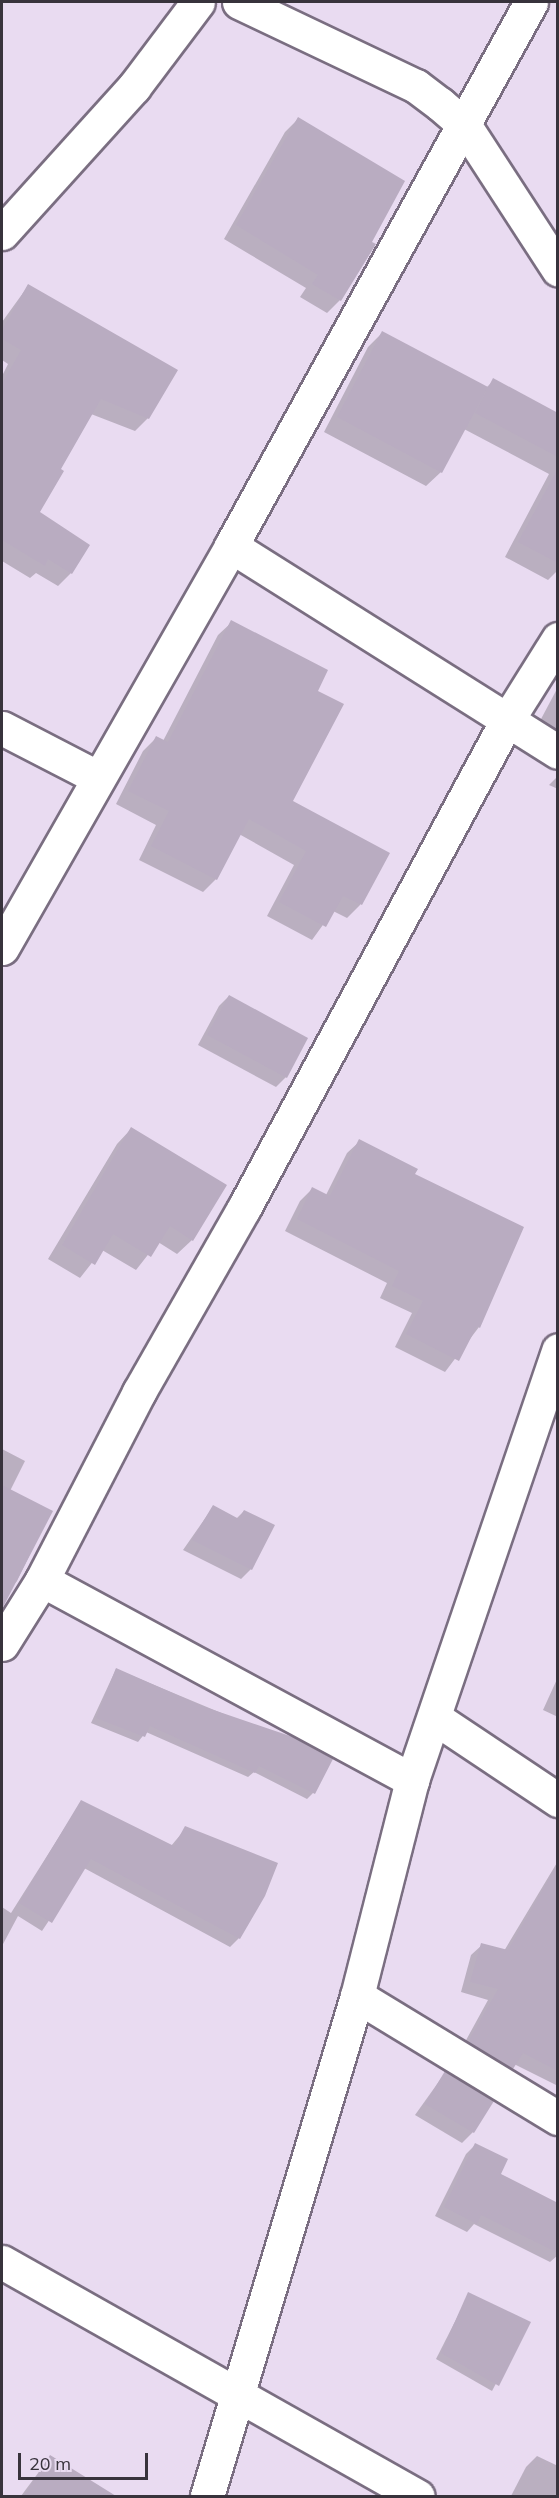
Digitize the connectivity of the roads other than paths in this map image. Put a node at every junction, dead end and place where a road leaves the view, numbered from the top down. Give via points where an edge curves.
1 (198, 2) edge
2 (239, 2) edge
3 (531, 2) edge
4 (465, 126) junction
5 (8, 213) edge
6 (558, 269) edge
7 (231, 546) junction
8 (558, 639) edge
9 (506, 722) junction
10 (2, 728) edge
11 (558, 752) edge
12 (97, 777) junction
13 (2, 948) edge
14 (558, 1350) edge
15 (42, 1581) junction
16 (2, 1644) edge
17 (435, 1718) junction
18 (412, 1780) junction
19 (558, 1800) edge
20 (357, 1996) junction
21 (558, 2118) edge
22 (2, 2262) edge
23 (239, 2396) junction
24 (207, 2496) edge
25 (418, 2496) edge

1 - 5 street via 134,87
2 - 4 street via 416,86
3 - 4 street
4 - 6 street
4 - 7 street
7 - 9 street
7 - 12 street
8 - 9 street
9 - 11 street
9 - 15 street via 244,1208 138,1392
10 - 12 street
12 - 13 street
14 - 17 street
15 - 16 street
15 - 18 street
17 - 18 street
17 - 19 street
18 - 20 street
20 - 21 street
20 - 23 street
22 - 23 street
23 - 24 street
23 - 25 street

